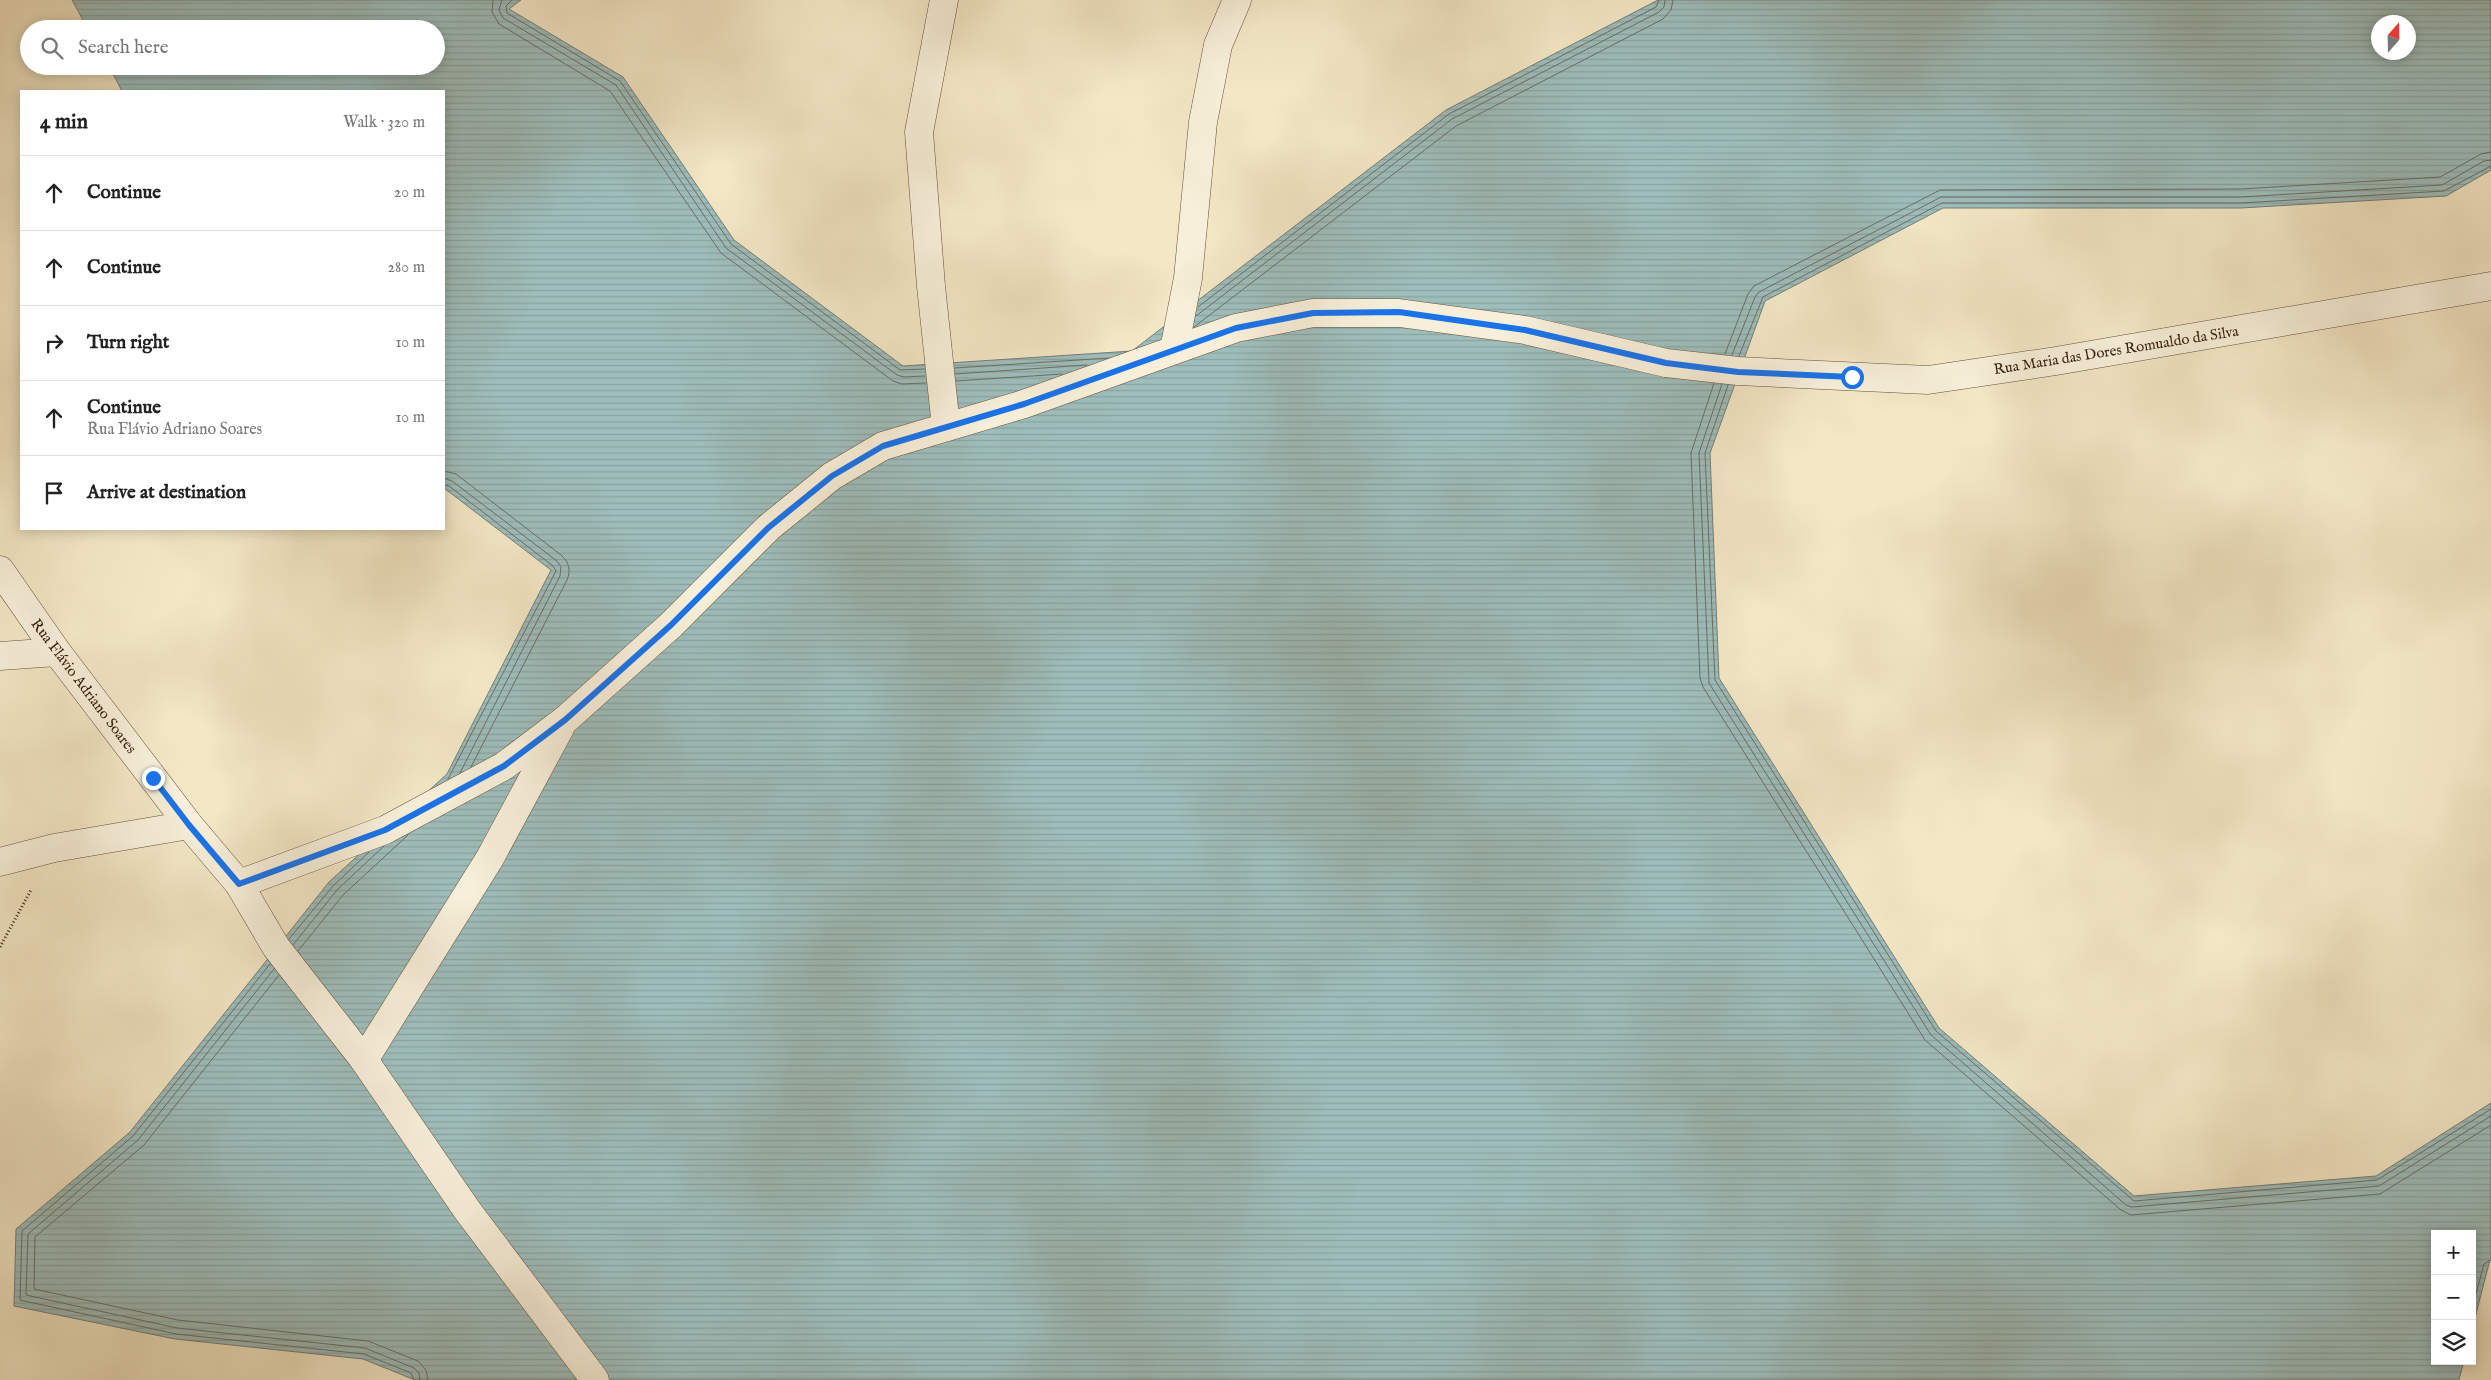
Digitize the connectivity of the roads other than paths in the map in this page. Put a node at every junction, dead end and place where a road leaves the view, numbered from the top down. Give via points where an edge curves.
1 (944, 0) edge
2 (1237, 0) edge
3 (2491, 286) edge
4 (1174, 350) junction
5 (946, 427) junction
6 (0, 570) edge
7 (57, 652) junction
8 (0, 656) edge
9 (565, 720) junction
10 (189, 825) junction
11 (0, 862) edge
12 (239, 884) junction
13 (364, 1060) junction
14 (595, 1380) edge

1 - 5 street via 919,132
2 - 4 street via 1218,45 1203,122 1188,278
3 - 4 street, Rua Maria das Dores Romualdo da Silva via 1928,380 1738,372 1666,363 1525,330 1399,312 1313,313 1236,328
4 - 5 street, Rua Maria das Dores Romualdo da Silva via 1024,404
5 - 9 street, Rua Maria das Dores Romualdo da Silva via 883,446 832,476 768,528 671,625
6 - 7 street, Rua Flávio Adriano Soares
7 - 8 street
7 - 10 street, Rua Flávio Adriano Soares
9 - 12 street via 504,766 385,830
9 - 13 street via 490,858
10 - 11 street via 54,848
10 - 12 street, Rua Flávio Adriano Soares
12 - 13 street, Rua Flávio Adriano Soares via 276,947
13 - 14 street, Rua Flávio Adriano Soares via 467,1210

